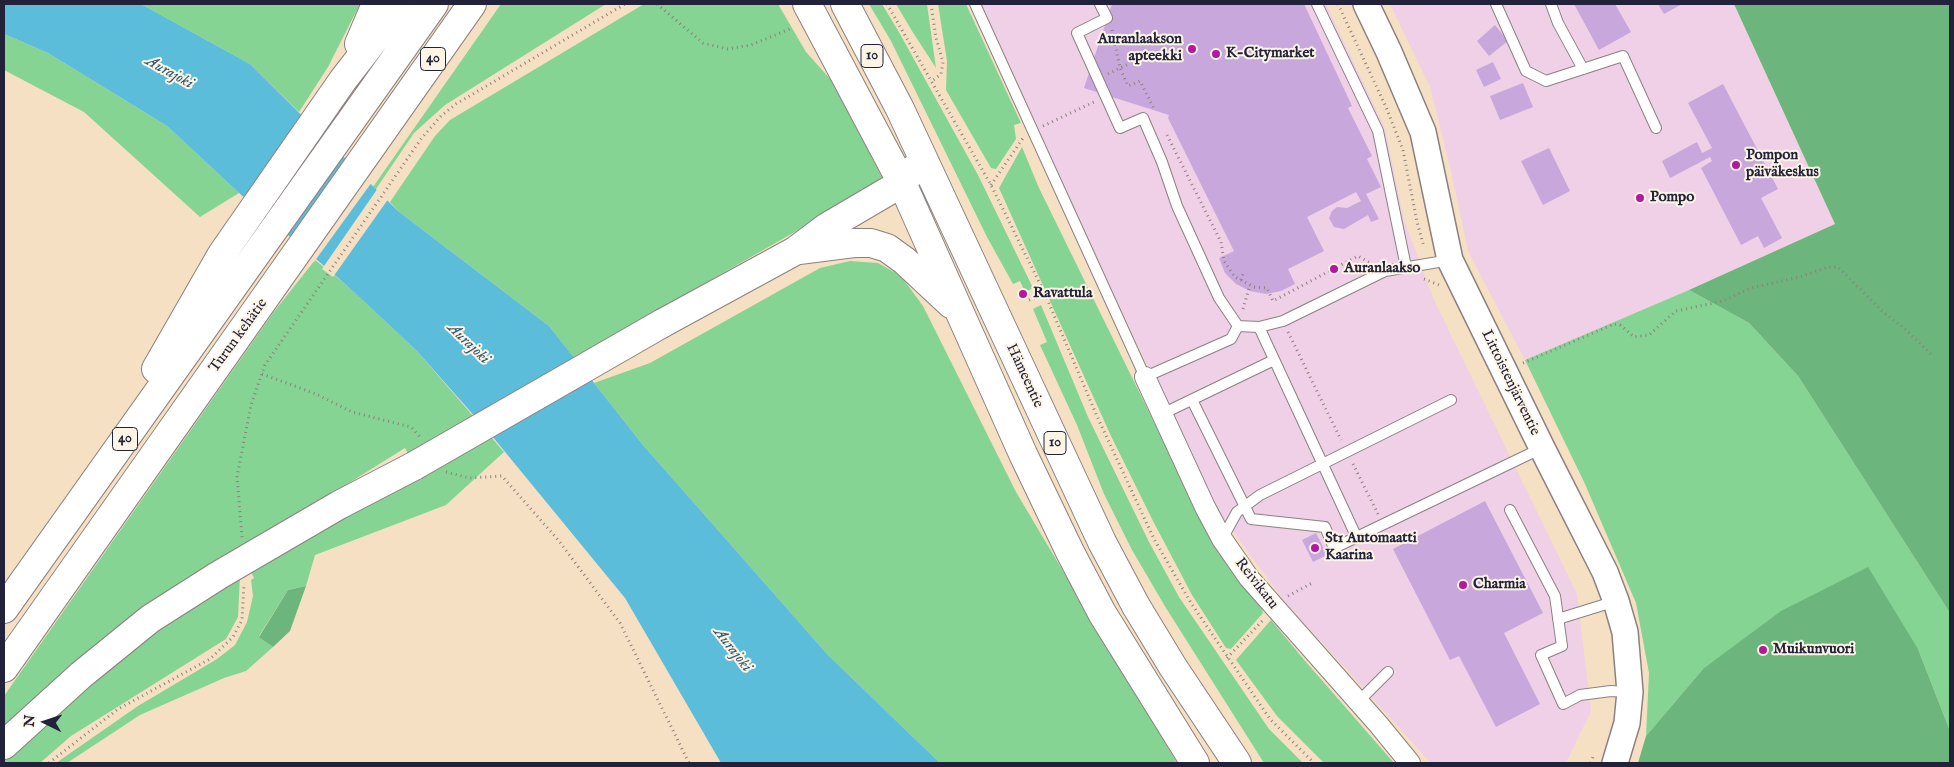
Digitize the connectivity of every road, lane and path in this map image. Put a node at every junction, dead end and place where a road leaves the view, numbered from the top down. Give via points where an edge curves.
1 (376, 4) edge
2 (402, 4) edge
3 (434, 4) edge
4 (472, 4) edge
5 (625, 4) edge
6 (657, 4) edge
7 (807, 4) edge
8 (845, 4) edge
9 (886, 4) edge
10 (931, 4) edge
11 (975, 4) edge
12 (1100, 4) edge
13 (1318, 4) edge
14 (1366, 4) edge
15 (1496, 4) edge
16 (1551, 4) edge
17 (1107, 18) junction
18 (792, 28) dead end
19 (1130, 63) dead end
20 (1120, 68) junction
21 (1583, 70) junction
22 (1098, 78) junction
23 (343, 80) junction
24 (931, 82) junction
25 (1157, 115) dead end
26 (1656, 128) dead end
27 (1165, 132) dead end
28 (922, 154) junction
29 (902, 183) junction
30 (794, 251) junction
31 (1450, 260) junction
32 (1406, 267) junction
33 (1244, 271) dead end
34 (1385, 271) junction
35 (1235, 278) junction
36 (1416, 278) dead end
37 (1230, 280) dead end
38 (1240, 280) junction
39 (1250, 285) junction
40 (1440, 285) dead end
41 (1045, 294) junction
42 (1029, 300) dead end
43 (1274, 301) junction
44 (1244, 306) dead end
45 (958, 310) junction
46 (1282, 321) junction
47 (1238, 326) junction
48 (1258, 327) junction
49 (1933, 356) dead end
50 (1274, 360) junction
51 (1518, 366) dead end
52 (262, 374) junction
53 (1144, 377) junction
54 (1192, 400) junction
55 (1451, 400) dead end
56 (1162, 414) junction
57 (1542, 448) junction
58 (1347, 452) junction
59 (419, 454) junction
60 (1322, 464) junction
61 (442, 465) dead end
62 (1245, 506) junction
63 (74, 510) junction
64 (1510, 510) dead end
65 (1383, 526) junction
66 (1357, 538) junction
67 (1222, 539) junction
68 (242, 540) dead end
69 (244, 582) dead end
70 (1616, 601) junction
71 (4, 609) edge
72 (1558, 619) junction
73 (4, 668) edge
74 (1388, 672) dead end
75 (1630, 692) junction
76 (1358, 702) junction
77 (4, 745) edge
78 (48, 763) edge
79 (689, 763) edge
80 (1195, 763) edge
81 (1237, 763) edge
82 (1314, 763) edge
83 (1410, 763) edge
84 (1615, 763) edge

1 - 23 highway
2 - 23 highway
3 - 63 highway, 40
4 - 73 highway, Turun kehätie / 40
5 - 52 path via 440,116 420,139 265,365
6 - 18 path via 703,44 727,49 751,45
7 - 29 highway, 10
8 - 28 highway, Hämeentie / 10
9 - 24 path
10 - 24 path via 943,62 941,74
11 - 53 lane
12 - 17 lane
13 - 32 lane via 1378,131
14 - 31 street, Littoistenjärventie via 1423,132
15 - 21 lane via 1526,71 1546,81
16 - 21 lane
17 - 20 path via 1115,36
17 - 22 lane via 1077,33
19 - 20 path
20 - 22 path
20 - 25 path via 1128,86 1140,81
21 - 26 lane via 1623,56
22 - 47 lane via 1120,128 1143,118 1219,298
23 - 63 highway via 222,254
24 - 41 path via 991,185
27 - 35 path via 1221,242 1224,261
28 - 29 highway
28 - 81 highway, Hämeentie / 10 via 1102,542 1173,667
29 - 30 highway via 826,227
29 - 45 highway, 10
30 - 45 highway via 854,243 886,248 905,261
30 - 59 highway, bridge
31 - 32 lane
31 - 57 street, Littoistenjärventie
32 - 34 lane
33 - 38 path
34 - 43 path via 1358,256
34 - 46 lane
35 - 37 path
35 - 38 path
36 - 40 path
38 - 39 path
39 - 43 path via 1267,288
39 - 44 path
41 - 42 path
41 - 82 path via 1154,539 1191,604 1265,712 1288,740
43 - 46 path
45 - 80 highway, 10 via 1070,552 1102,613
46 - 48 lane
46 - 58 path
47 - 48 lane
47 - 53 lane via 1231,339
48 - 50 lane
49 - 51 path via 1838,266 1828,266 1803,276 1751,288 1723,301 1676,311 1650,335 1634,337 1614,324
50 - 54 lane
50 - 60 lane
52 - 59 path via 316,394 352,412 412,426
52 - 68 path via 251,405 237,477
53 - 56 street, Reivikatu
54 - 56 lane
54 - 62 lane
55 - 58 lane
56 - 67 street, Reivikatu
57 - 65 lane
57 - 70 street, Littoistenjärventie via 1605,572
58 - 60 lane
58 - 65 path
59 - 77 highway via 150,620 81,675
60 - 62 lane
60 - 66 lane
61 - 79 path via 448,473 470,478 502,476 559,541 620,623
62 - 66 lane via 1251,519 1325,527 1334,548
62 - 67 lane via 1236,512
63 - 71 highway, 40
64 - 72 lane via 1555,596
65 - 66 lane
67 - 76 street, Reivikatu via 1255,586
69 - 78 path via 242,620 233,637 210,659 118,709
70 - 72 lane
70 - 75 street, Littoistenjärventie via 1625,632
72 - 75 lane via 1562,646 1541,655 1563,704 1580,695
74 - 76 lane
75 - 84 street, Littoistenjärventie via 1627,723
76 - 83 street, Reivikatu

